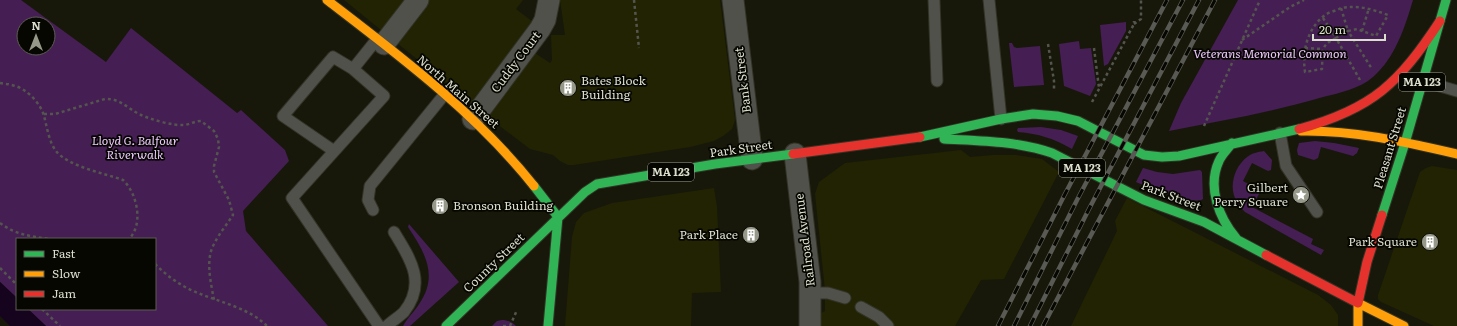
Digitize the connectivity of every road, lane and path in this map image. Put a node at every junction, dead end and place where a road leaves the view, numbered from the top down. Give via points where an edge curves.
1 (327, 0) edge
2 (418, 0) edge
3 (549, 0) edge
4 (634, 0) edge
5 (733, 0) edge
6 (934, 0) edge
7 (989, 0) edge
8 (1141, 0) edge
9 (1260, 0) edge
10 (1304, 0) edge
11 (1446, 0) edge
12 (1341, 8) junction
13 (1369, 8) junction
14 (1323, 18) junction
15 (1440, 21) junction
16 (1348, 31) junction
17 (1362, 31) junction
18 (1336, 38) junction
19 (1242, 40) junction
20 (380, 42) junction
21 (1048, 44) dead end
22 (639, 48) dead end
23 (1094, 48) dead end
24 (1305, 48) junction
25 (1323, 49) junction
26 (353, 69) junction
27 (1373, 70) dead end
28 (937, 81) dead end
29 (1360, 81) dead end
30 (1423, 81) junction
31 (0, 84) edge
32 (1099, 89) junction
33 (1457, 90) edge
34 (1054, 91) dead end
35 (444, 95) junction
36 (1092, 102) dead end
37 (44, 114) junction
38 (472, 119) junction
39 (1001, 119) junction
40 (1203, 128) dead end
41 (1280, 134) junction
42 (915, 138) junction
43 (1232, 143) junction
44 (1405, 143) junction
45 (334, 151) junction
46 (795, 154) junction
47 (1457, 154) edge
48 (752, 159) junction
49 (373, 210) dead end
50 (1317, 212) dead end
51 (558, 217) junction
52 (0, 223) edge
53 (394, 232) dead end
54 (42, 238) edge
55 (131, 238) edge
56 (1238, 240) junction
57 (156, 265) edge
58 (0, 268) edge
59 (16, 284) edge
60 (811, 293) junction
61 (845, 298) dead end
62 (214, 300) junction
63 (1358, 303) junction
64 (861, 307) dead end
65 (43, 310) edge
66 (517, 310) dead end
67 (60, 326) edge
68 (267, 326) edge
69 (379, 326) edge
70 (387, 326) edge
71 (446, 326) edge
72 (503, 326) edge
73 (510, 326) edge
74 (548, 326) edge
75 (810, 326) edge
76 (888, 326) edge
77 (1358, 326) edge
78 (1404, 326) edge

1 - 20 main road, North Main Street
2 - 20 street
3 - 38 street, Cuddy Court via 545,20 540,29
4 - 22 path
5 - 48 street, Bank Street
6 - 28 lane
7 - 39 lane
8 - 32 path via 1141,20 1134,23
9 - 19 path
10 - 19 path
11 - 15 main road, Pleasant Street / MA 123
12 - 13 path
12 - 14 path
12 - 16 path
13 - 17 path
13 - 17 path via 1388,16 1376,36
14 - 18 path
14 - 24 path via 1314,27
15 - 30 main road, Pleasant Street / MA 123
15 - 41 main road, MA 123 via 1410,63 1378,94 1349,111
16 - 17 path
16 - 18 path
16 - 27 path
18 - 25 path via 1327,42
18 - 29 path
19 - 40 path
20 - 26 lane
20 - 35 main road, North Main Street
21 - 34 path
23 - 32 path
24 - 25 path
24 - 25 path via 1305,72 1322,69
26 - 45 lane via 384,96
26 - 45 lane via 333,57 283,116
30 - 33 lane
30 - 44 main road, Pleasant Street / MA 123
31 - 37 path via 17,86 24,90
32 - 36 path
35 - 38 main road, North Main Street
35 - 49 lane via 370,186 368,200
37 - 55 path via 56,151 77,165 123,180 129,186 137,213 136,228
37 - 62 path via 55,114 112,98 141,115 178,125 200,121 214,131 219,147 214,172 229,200 233,215 210,254
38 - 51 main road, North Main Street via 514,161
39 - 42 main road, Park Street / MA 123
39 - 43 main road, Park Street / MA 123 via 1033,114 1068,118 1144,155 1160,158
41 - 43 main road, Park Street / MA 123
41 - 44 main road via 1313,130 1337,131
41 - 50 lane via 1286,166
42 - 46 main road, Park Street / MA 123
42 - 56 main road, Park Street / MA 123 via 1010,142 1042,148 1144,200 1190,216
43 - 56 main road via 1218,164 1215,182 1219,211 1227,227
44 - 47 main road
44 - 63 main road, Pleasant Street / MA 123 via 1367,262
45 - 69 lane via 292,198
46 - 48 main road, Park Street / MA 123
46 - 60 street, Railroad Avenue
48 - 51 main road, Park Street / MA 123 via 597,184
51 - 71 main road, County Street / MA 123
51 - 74 main road
52 - 54 path via 22,235
53 - 70 lane via 410,260 416,276 416,286 414,295 403,312
56 - 63 main road, Park Street / MA 123
57 - 62 path via 173,280
58 - 59 path
60 - 61 lane via 828,293
60 - 75 street, Railroad Avenue
62 - 68 path via 251,313
63 - 77 main road, Pleasant Street
63 - 78 main road, Park Street
64 - 76 lane
65 - 67 path
66 - 73 path
72 - 73 path

